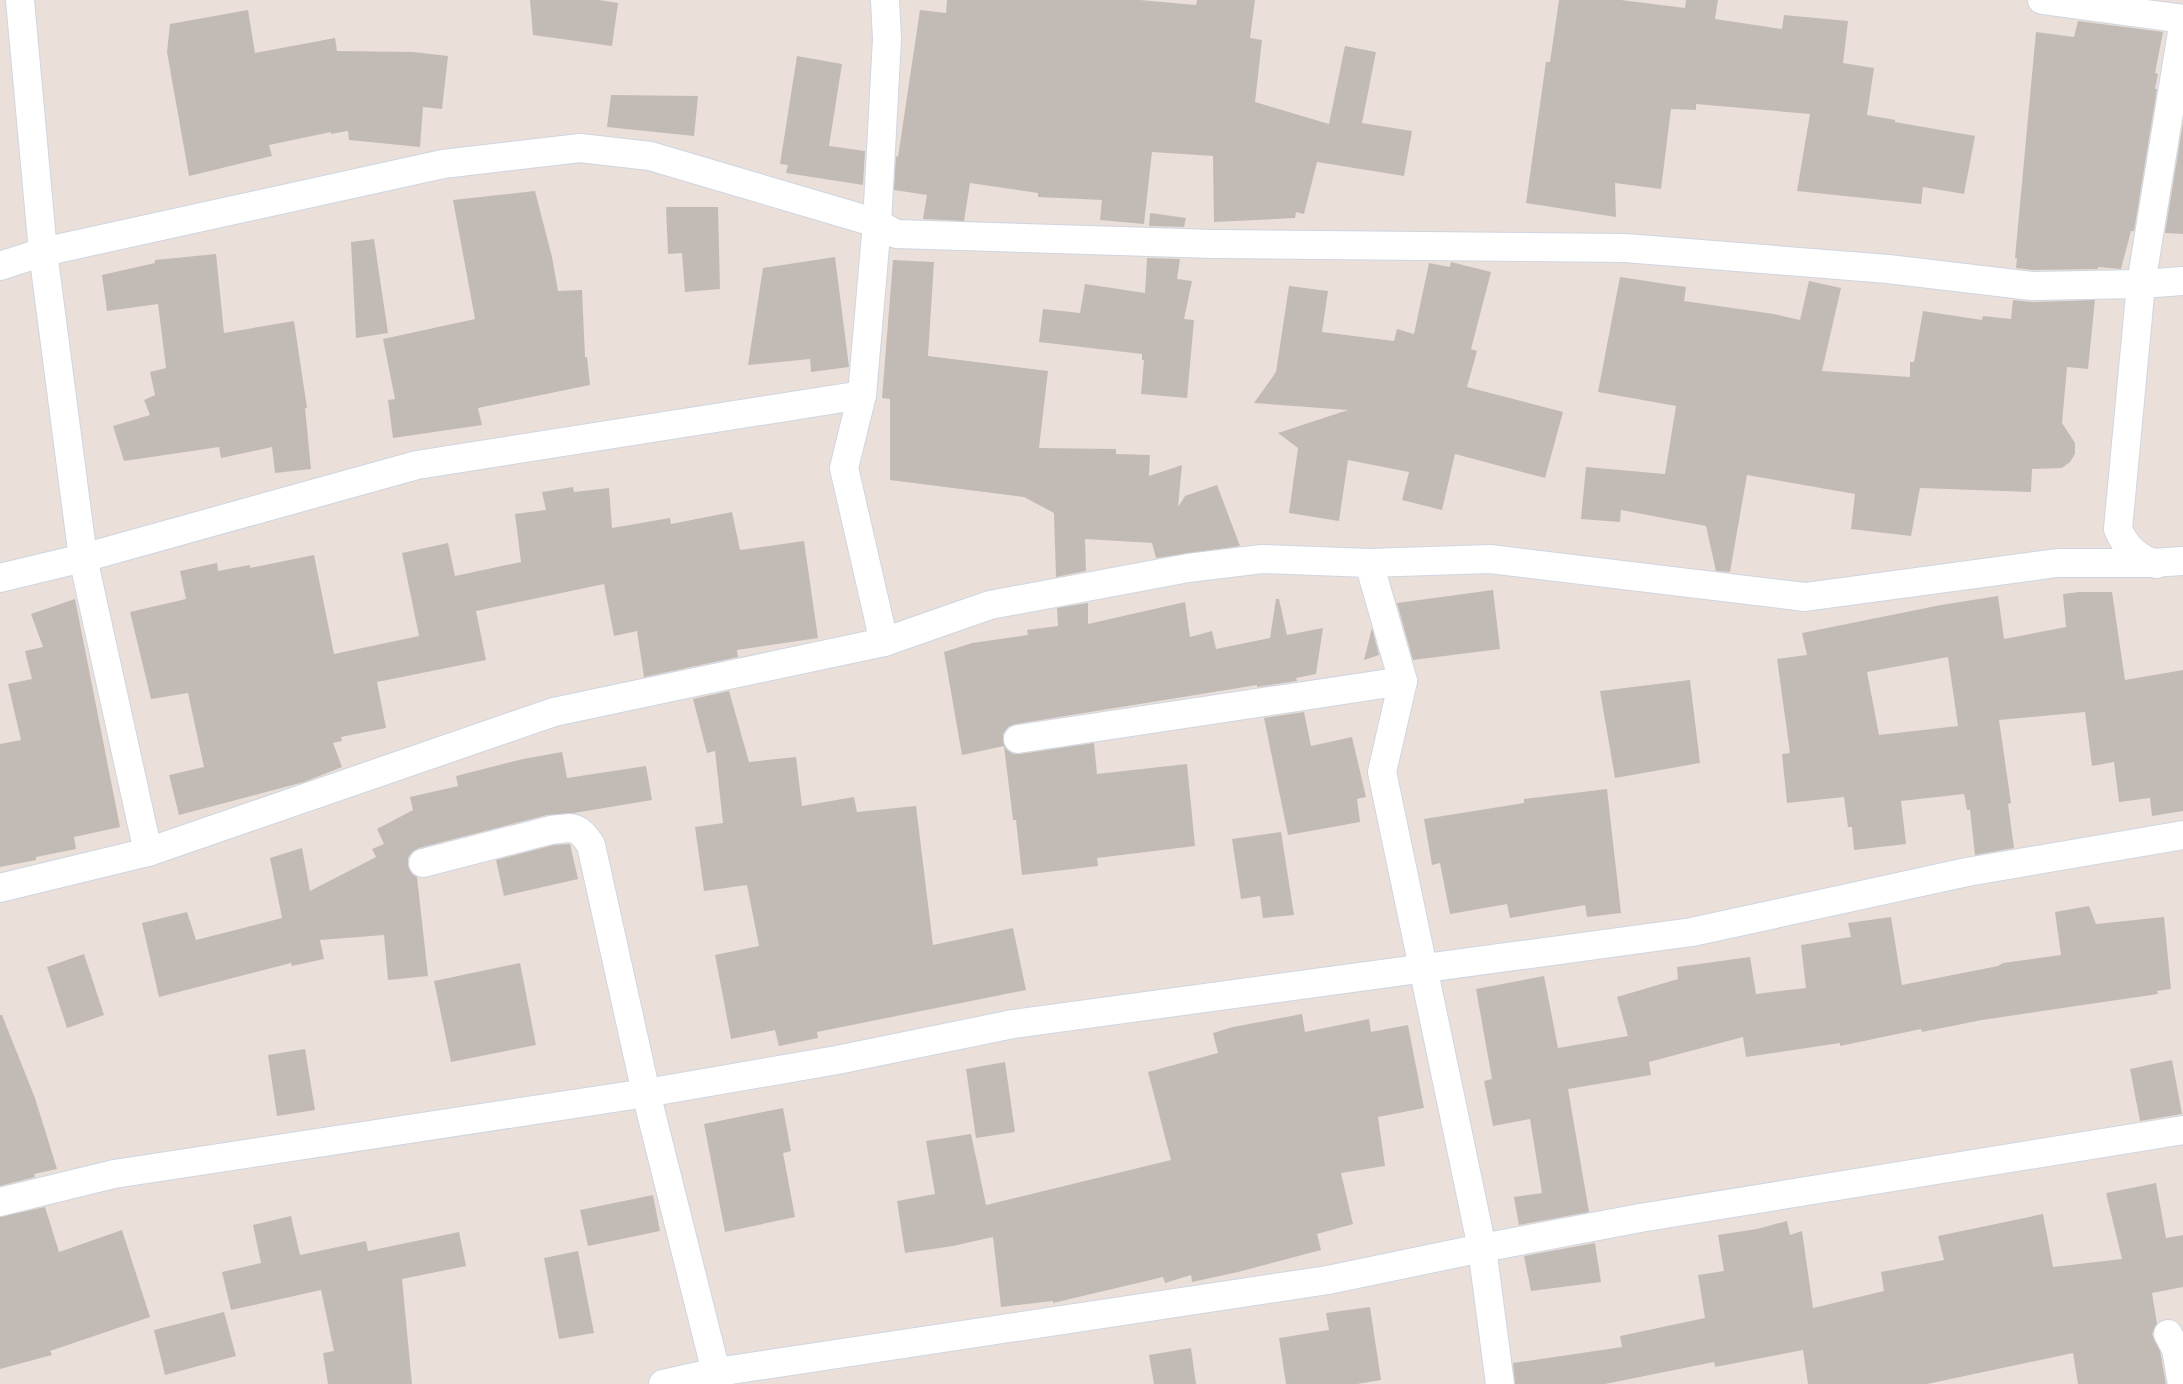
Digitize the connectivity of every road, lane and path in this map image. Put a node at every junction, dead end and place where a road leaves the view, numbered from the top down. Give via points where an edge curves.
1 (20, 0) edge
2 (885, 0) edge
3 (2042, 0) edge
4 (2183, 19) edge
5 (2183, 26) edge
6 (878, 223) junction
7 (44, 252) junction
8 (0, 266) edge
9 (2183, 281) edge
10 (2141, 284) junction
11 (862, 395) junction
12 (83, 558) junction
13 (2183, 561) edge
14 (1369, 563) junction
15 (2152, 563) junction
16 (2183, 575) edge
17 (0, 578) edge
18 (884, 642) junction
19 (1403, 681) junction
20 (1018, 739) dead end
21 (2183, 835) edge
22 (148, 852) junction
23 (423, 863) dead end
24 (0, 888) edge
25 (1422, 967) junction
26 (646, 1093) junction
27 (2183, 1130) edge
28 (0, 1202) edge
29 (1482, 1248) junction
30 (2168, 1334) dead end
31 (718, 1378) edge
32 (662, 1384) edge
33 (1500, 1384) edge
34 (2182, 1384) edge

1 - 7 street
2 - 6 street via 887,39
3 - 4 street
5 - 10 street
6 - 7 street via 650,156 580,148 443,164
6 - 10 street via 896,234 1214,244 1625,248 1888,270 2032,286
6 - 11 street
7 - 8 street
7 - 12 street
9 - 10 street
10 - 15 street via 2118,529 2131,551
11 - 12 street via 417,465
11 - 18 street via 844,468
12 - 17 street
12 - 22 street
13 - 15 street
14 - 15 street via 1490,559 1806,597 2057,563
14 - 18 street via 1262,559 1188,568 990,605
14 - 19 street
15 - 16 street
18 - 22 street via 554,712
19 - 20 street
19 - 25 street via 1382,772
21 - 25 street via 1967,872 1692,932
22 - 24 street
23 - 26 street via 551,830 570,828 581,831 591,845
25 - 26 street via 1013,1024 837,1060
25 - 29 street
26 - 28 street via 114,1174
26 - 31 street
27 - 29 street via 1640,1218
29 - 31 street via 1328,1280
29 - 33 street
30 - 34 street via 2176,1349
31 - 32 street

